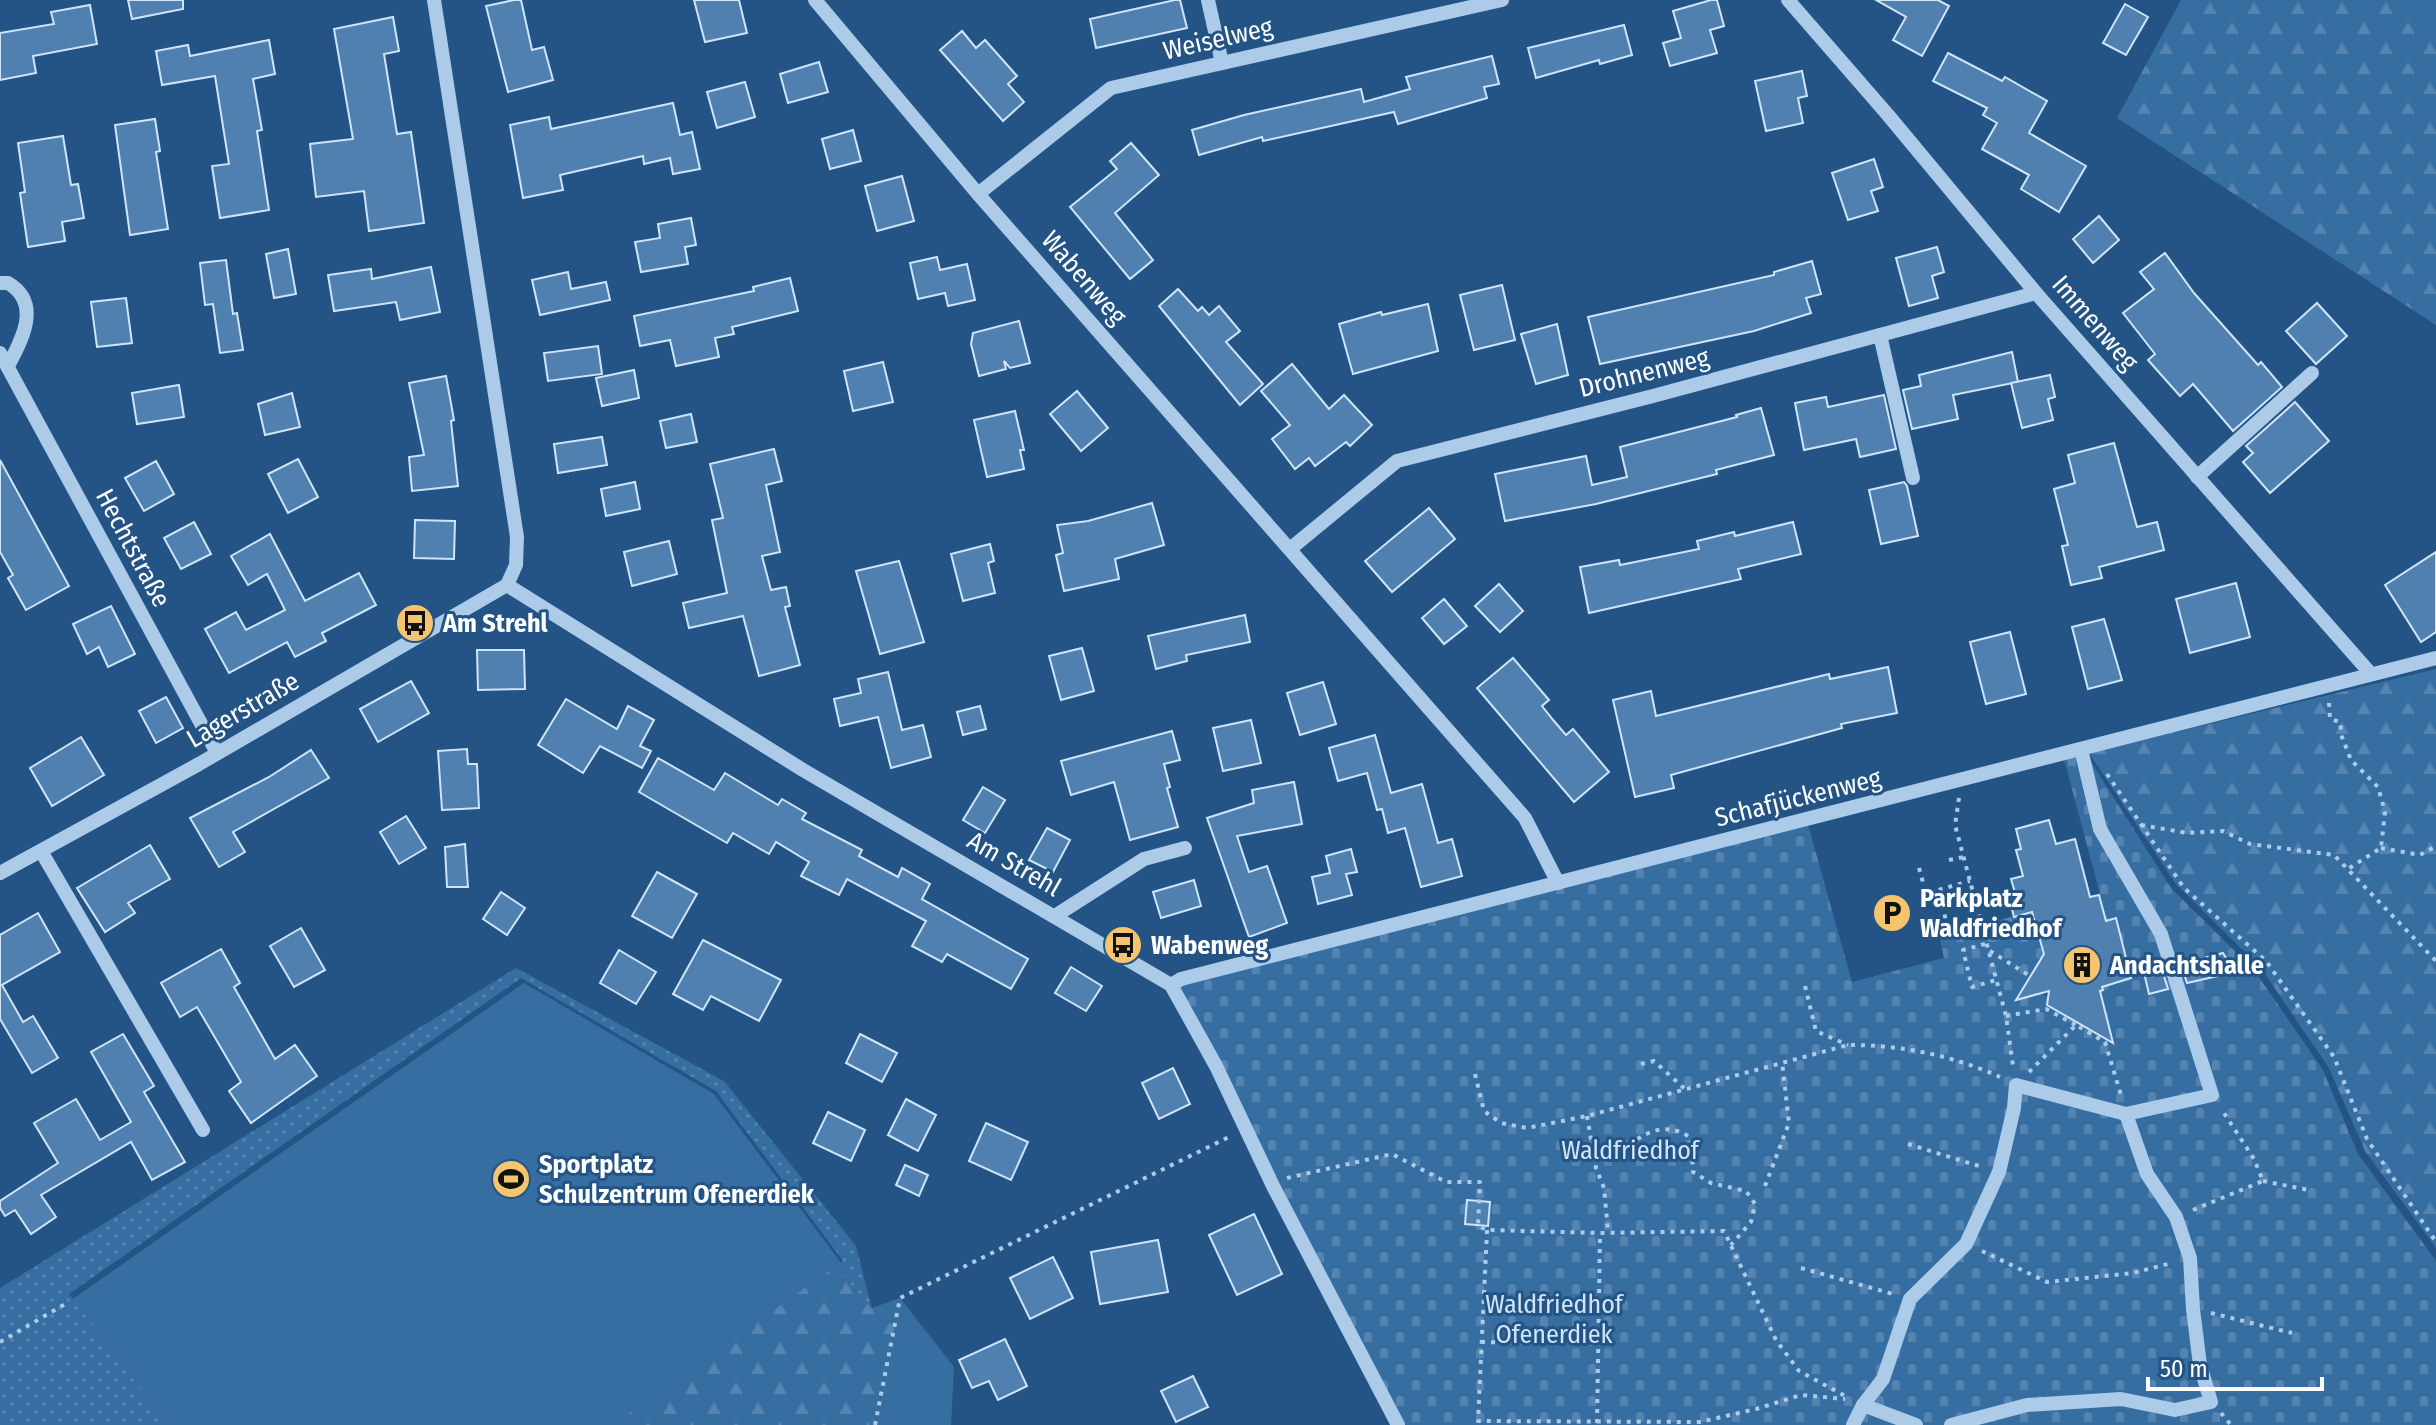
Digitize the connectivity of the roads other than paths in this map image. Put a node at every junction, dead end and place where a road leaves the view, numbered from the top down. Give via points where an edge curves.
1 (434, 0) edge
2 (815, 0) edge
3 (1208, 0) edge
4 (1502, 0) edge
5 (1788, 0) edge
6 (1222, 63) junction
7 (978, 194) junction
8 (0, 283) edge
9 (2036, 293) junction
10 (1880, 335) junction
11 (4, 359) edge
12 (2312, 373) dead end
13 (2197, 477) junction
14 (1913, 478) dead end
15 (1290, 549) junction
16 (507, 585) junction
17 (2436, 658) edge
18 (2371, 674) junction
19 (2085, 748) junction
20 (217, 753) junction
21 (1185, 848) dead end
22 (41, 851) junction
23 (0, 873) edge
24 (1558, 883) junction
25 (1055, 916) junction
26 (1171, 985) junction
27 (2126, 1114) junction
28 (203, 1130) dead end
29 (1863, 1405) junction
30 (1398, 1425) edge
31 (1853, 1425) edge
32 (1916, 1425) edge
33 (1951, 1425) edge

1 - 16 street via 517,537 516,565
2 - 7 street, Wabenweg
3 - 6 street
4 - 6 street, Weiselweg
5 - 9 street, Immenweg
6 - 7 street, Weiselweg via 1111,88
7 - 15 street, Wabenweg
8 - 11 street, Hechtstraße via 21,293 27,315 26,332
9 - 10 street, Drohnenweg
9 - 13 street, Immenweg
10 - 14 street
10 - 15 street, Drohnenweg via 1397,461
11 - 20 street, Hechtstraße
12 - 13 street
13 - 18 street, Immenweg
15 - 24 street, Wabenweg via 1525,818
16 - 20 street, Lagerstraße
16 - 25 street, Am Strehl via 803,770
17 - 18 street, Schafjückenweg
18 - 19 street, Schafjückenweg
19 - 24 street, Schafjückenweg
19 - 27 street via 2100,829 2161,934 2212,1095
20 - 22 street, Lagerstraße
21 - 25 street via 1144,859
22 - 23 street, Lagerstraße
22 - 28 street
24 - 26 street, Schafjückenweg
25 - 26 street, Am Strehl
26 - 30 street
27 - 29 street via 2016,1085 1999,1172 1966,1244 1910,1299 1883,1379
27 - 33 street via 2147,1174 2176,1217 2190,1258 2200,1365 2211,1402 2175,1410 2121,1399 2027,1405
29 - 31 street
29 - 32 street

